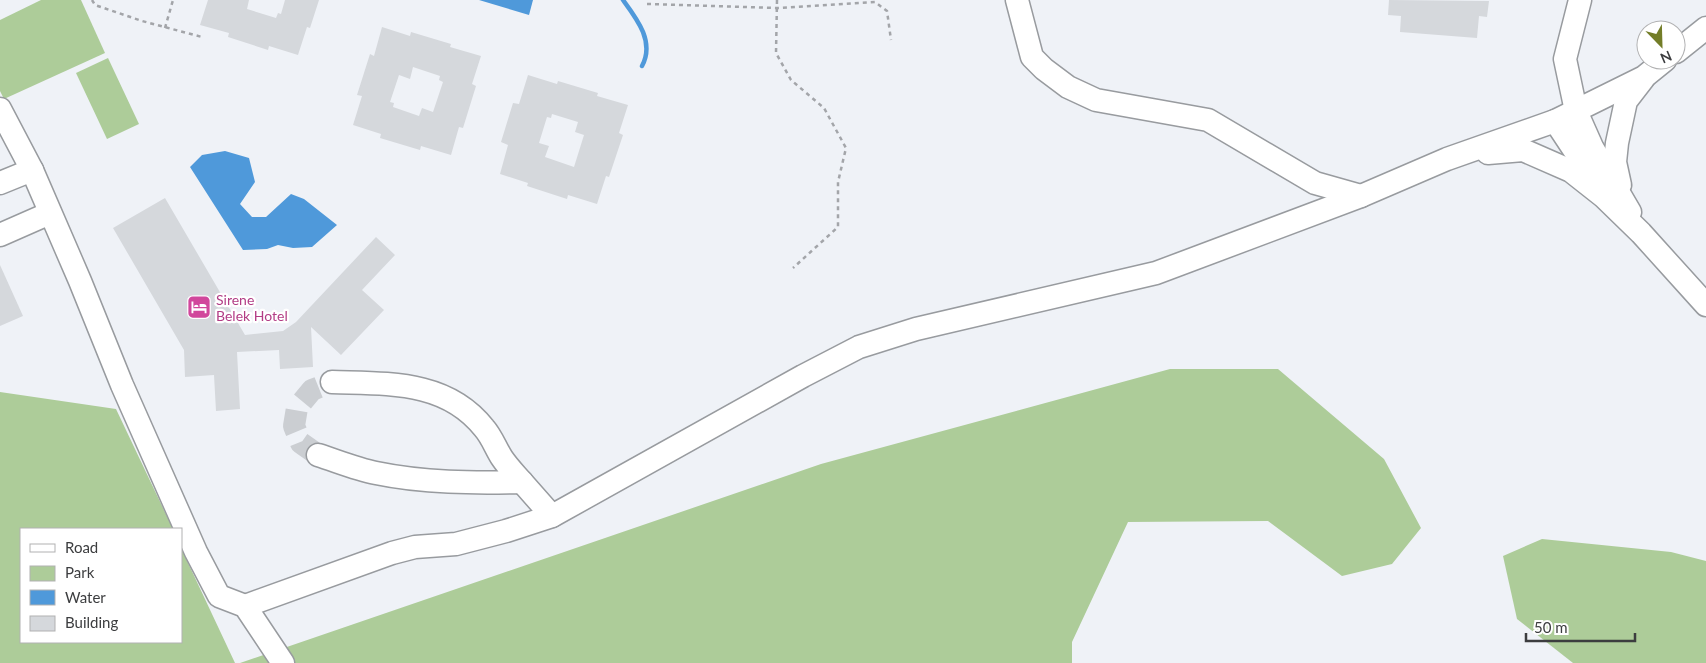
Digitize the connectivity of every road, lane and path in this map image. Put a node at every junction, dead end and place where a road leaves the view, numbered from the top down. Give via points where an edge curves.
1 (92, 0) edge
2 (173, 0) edge
3 (777, 0) edge
4 (1017, 0) edge
5 (1580, 0) edge
6 (857, 1) edge
7 (647, 4) dead end
8 (777, 8) junction
9 (165, 28) junction
10 (1706, 28) edge
11 (202, 37) dead end
12 (891, 40) dead end
13 (1686, 44) edge
14 (1653, 70) edge
15 (1644, 77) junction
16 (0, 109) edge
17 (1576, 111) junction
18 (1555, 121) junction
19 (1447, 159) junction
20 (32, 170) junction
21 (0, 183) edge
22 (1361, 196) junction
23 (1614, 197) junction
24 (50, 212) junction
25 (0, 235) edge
26 (793, 268) dead end
27 (1706, 305) edge
28 (332, 382) tunnel mouth
29 (318, 455) tunnel mouth
30 (522, 482) junction
31 (552, 516) junction
32 (244, 606) junction
33 (283, 663) edge

1 - 9 path via 95,4
2 - 9 path
3 - 8 path
4 - 22 street via 1032,57 1068,87 1096,100 1208,120 1315,183
5 - 17 street via 1565,60
6 - 8 path
6 - 12 path via 875,2 887,11
7 - 8 path
8 - 26 path via 776,53 791,80 824,108 846,148 838,182 838,227
9 - 11 path
10 - 13 street
14 - 15 street
15 - 17 street
15 - 23 street via 1626,100 1617,142
16 - 20 street
17 - 18 street
17 - 23 street
18 - 19 street
18 - 23 street
19 - 22 street
19 - 23 street via 1523,150 1571,171
20 - 21 street
20 - 24 street
22 - 31 street via 1156,273 916,329 859,347
23 - 27 street via 1641,233
24 - 25 street
24 - 32 street via 196,552 219,596
28 - 30 street via 398,384 438,393 467,410 485,429 503,460
29 - 30 street via 375,473 471,484
30 - 31 street
31 - 32 street via 456,544 415,547 392,553
32 - 33 street

